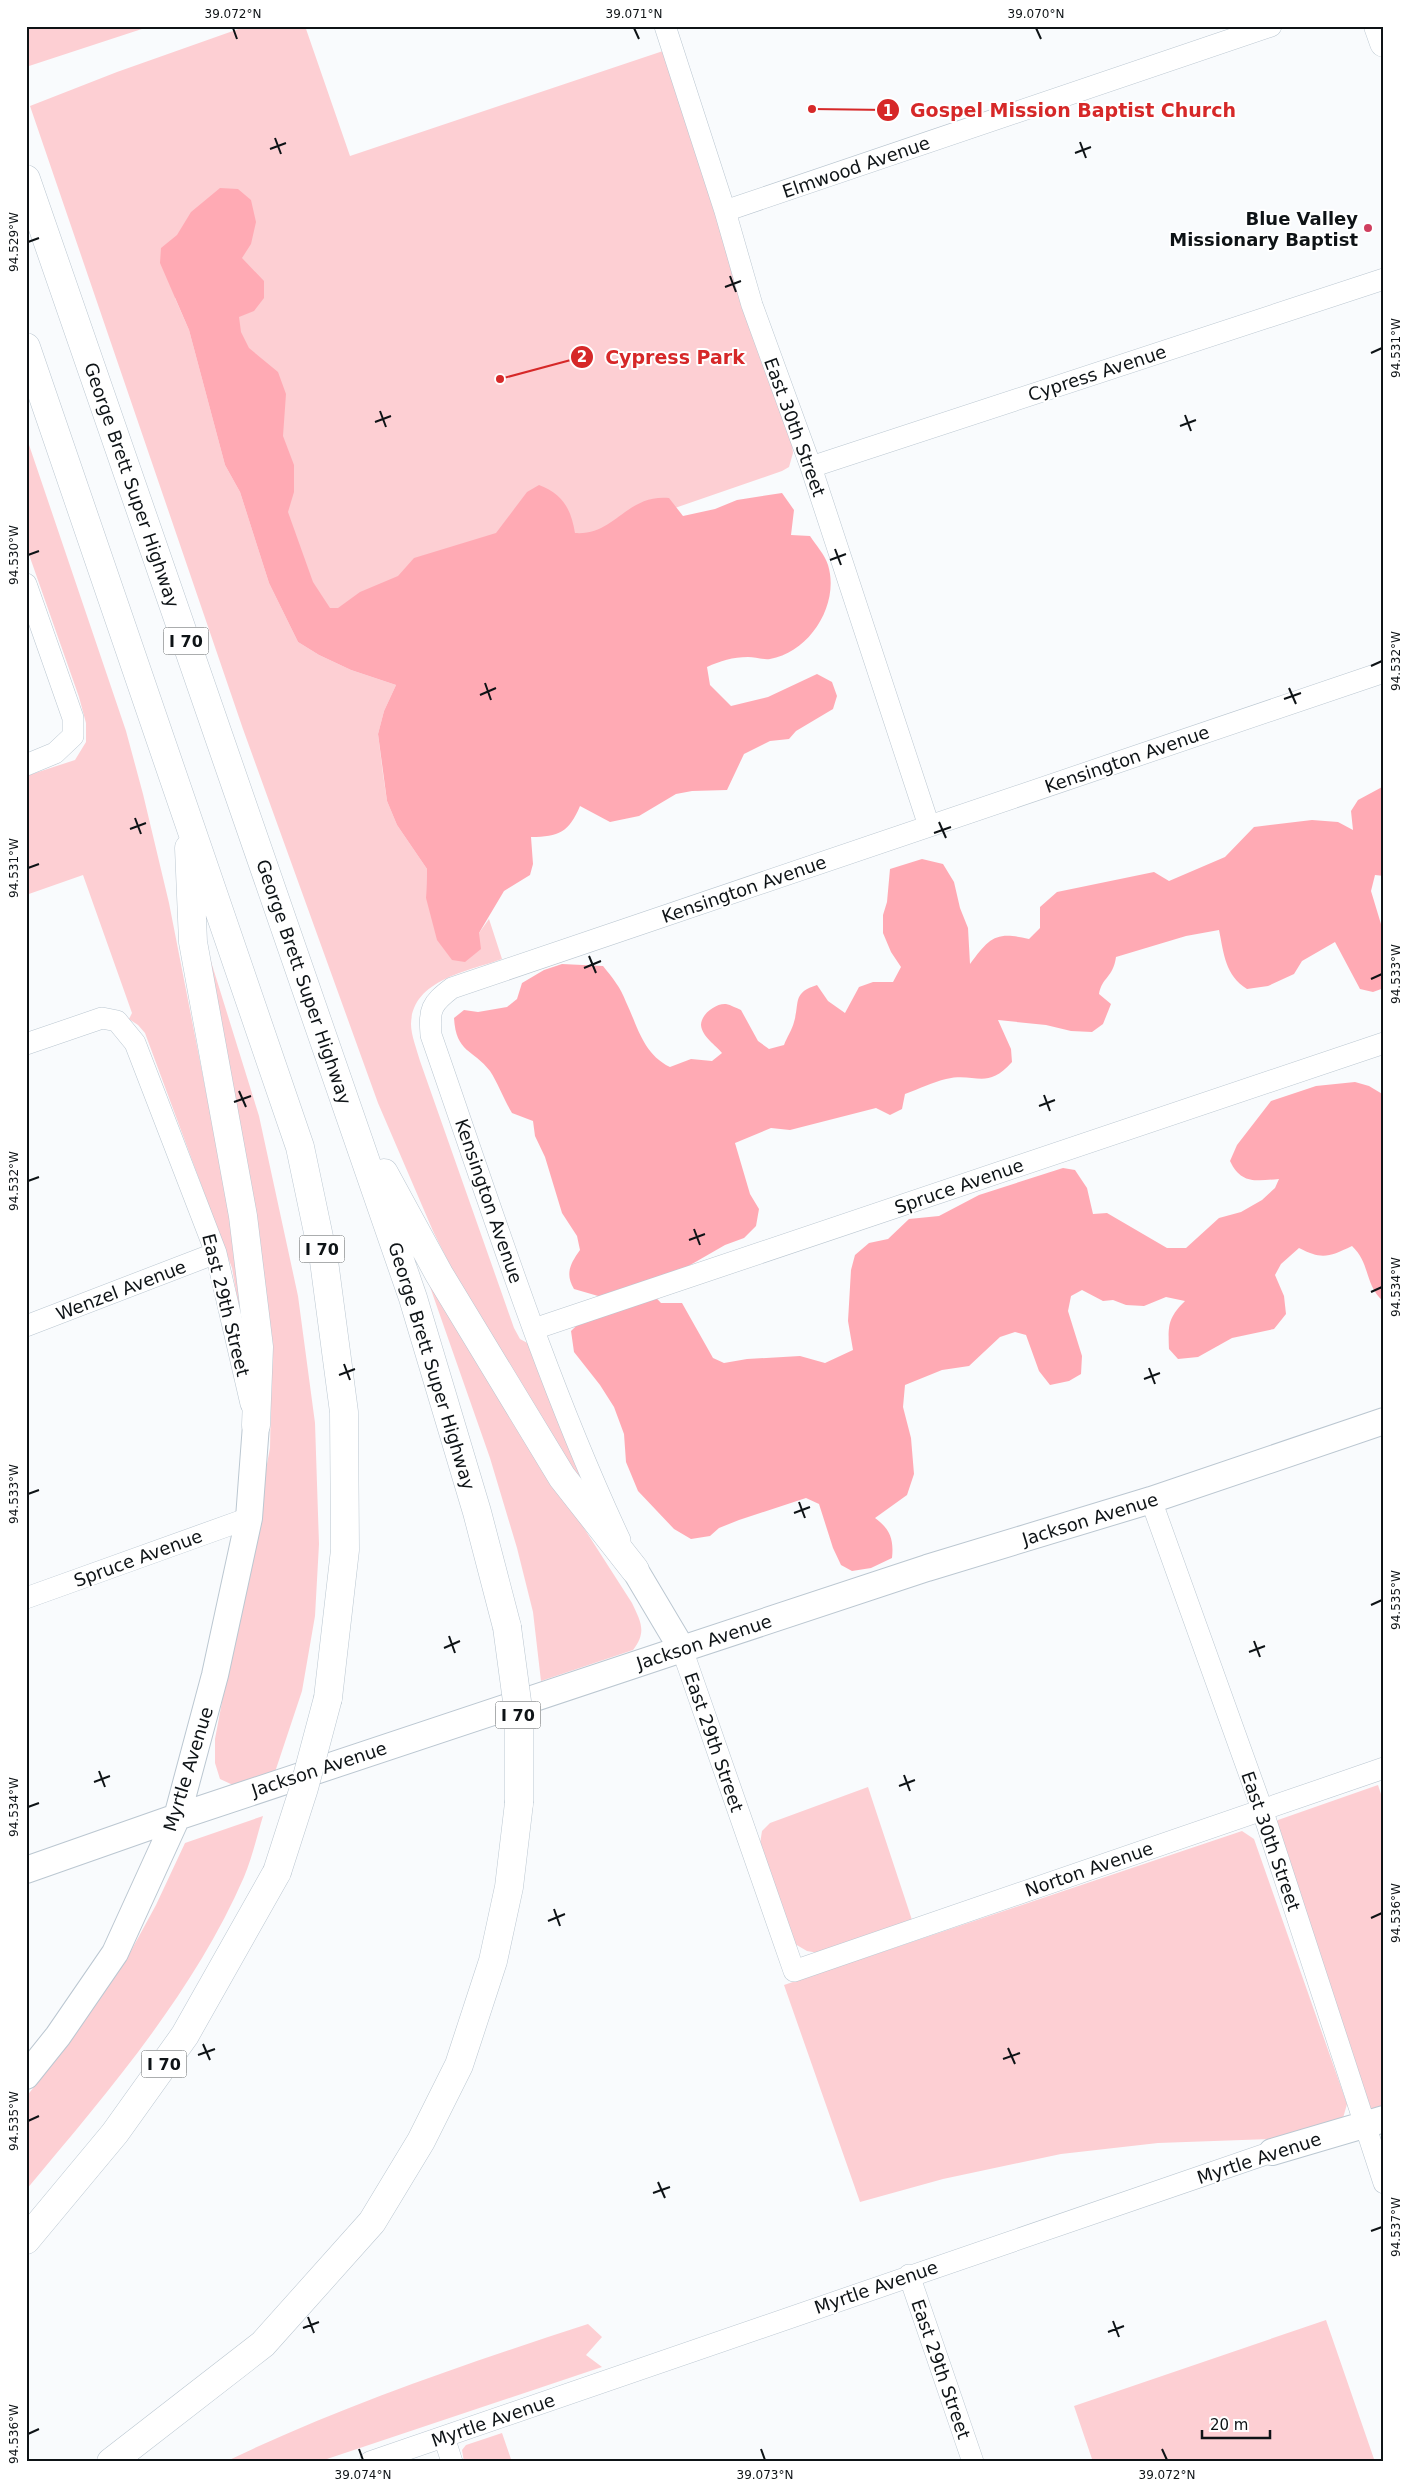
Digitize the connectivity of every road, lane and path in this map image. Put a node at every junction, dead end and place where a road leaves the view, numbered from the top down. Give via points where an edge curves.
1 (666, 26) edge
2 (1271, 26) edge
3 (1378, 26) edge
4 (1384, 43) edge
5 (26, 180) edge
6 (725, 211) junction
7 (1384, 279) edge
8 (26, 347) edge
9 (811, 467) junction
10 (26, 584) edge
11 (1384, 672) edge
12 (26, 765) edge
13 (188, 818) junction
14 (929, 826) junction
15 (26, 1044) edge
16 (1384, 1044) edge
17 (346, 1103) junction
18 (216, 1253) junction
19 (26, 1326) edge
20 (534, 1329) junction
21 (1384, 1421) edge
22 (256, 1425) junction
23 (1151, 1500) junction
24 (249, 1518) junction
25 (635, 1570) junction
26 (26, 1598) edge
27 (682, 1649) junction
28 (1384, 1768) edge
29 (1262, 1809) junction
30 (177, 1817) junction
31 (26, 1870) edge
32 (794, 1971) joint
33 (26, 2076) edge
34 (1374, 2122) edge
35 (1272, 2152) joint
36 (1384, 2183) edge
37 (26, 2240) edge
38 (909, 2276) junction
39 (444, 2437) junction
40 (112, 2462) edge
41 (370, 2462) edge
42 (452, 2462) edge
43 (973, 2462) edge

1 - 6 street, East 30th Street
2 - 6 street, Elmwood Avenue
3 - 4 main road
5 - 17 main road, George Brett Super Highway / I 70
6 - 9 street, East 30th Street via 752,305
7 - 9 street, Cypress Avenue
8 - 13 main road, I 70
9 - 14 street, East 30th Street
10 - 12 street via 73,718 73,736 55,753
11 - 14 street, Kensington Avenue
13 - 22 main road via 193,942 243,1216 259,1347
13 - 37 main road, I 70, bridge via 300,1147 324,1261 344,1421 345,1550 328,1698 277,1872 185,2035 114,2133
14 - 20 street, Kensington Avenue via 452,988 436,1000 430,1014 431,1034
15 - 18 street, East 29th Street via 102,1018 118,1021 135,1043
16 - 20 street, Spruce Avenue
17 - 25 main road via 439,1274 562,1477
17 - 40 main road, George Brett Super Highway / I 70, bridge via 416,1308 478,1512 507,1627 519,1716 519,1803 509,1887 493,1961 458,2065 421,2141 372,2222 264,2344
18 - 19 street, Wenzel Avenue
18 - 22 street, East 29th Street
20 - 25 street, East 29th Street via 604,1504
21 - 23 street, Jackson Avenue
22 - 24 street, East 29th Street
23 - 27 street, Jackson Avenue via 927,1568
23 - 29 street, East 30th Street
24 - 26 street, Spruce Avenue
24 - 30 street, Myrtle Avenue via 215,1675
25 - 27 street, East 29th Street
27 - 30 street, Jackson Avenue
27 - 32 street, East 29th Street
28 - 29 street, Norton Avenue
29 - 32 street, Norton Avenue
29 - 34 street, East 30th Street
30 - 31 street, Jackson Avenue
30 - 33 street, Myrtle Avenue via 115,1953
34 - 35 street, Myrtle Avenue
34 - 36 street, East 30th Street
35 - 38 street, Myrtle Avenue
38 - 39 street, Myrtle Avenue
38 - 43 street, East 29th Street
39 - 41 street, Myrtle Avenue
39 - 42 street

